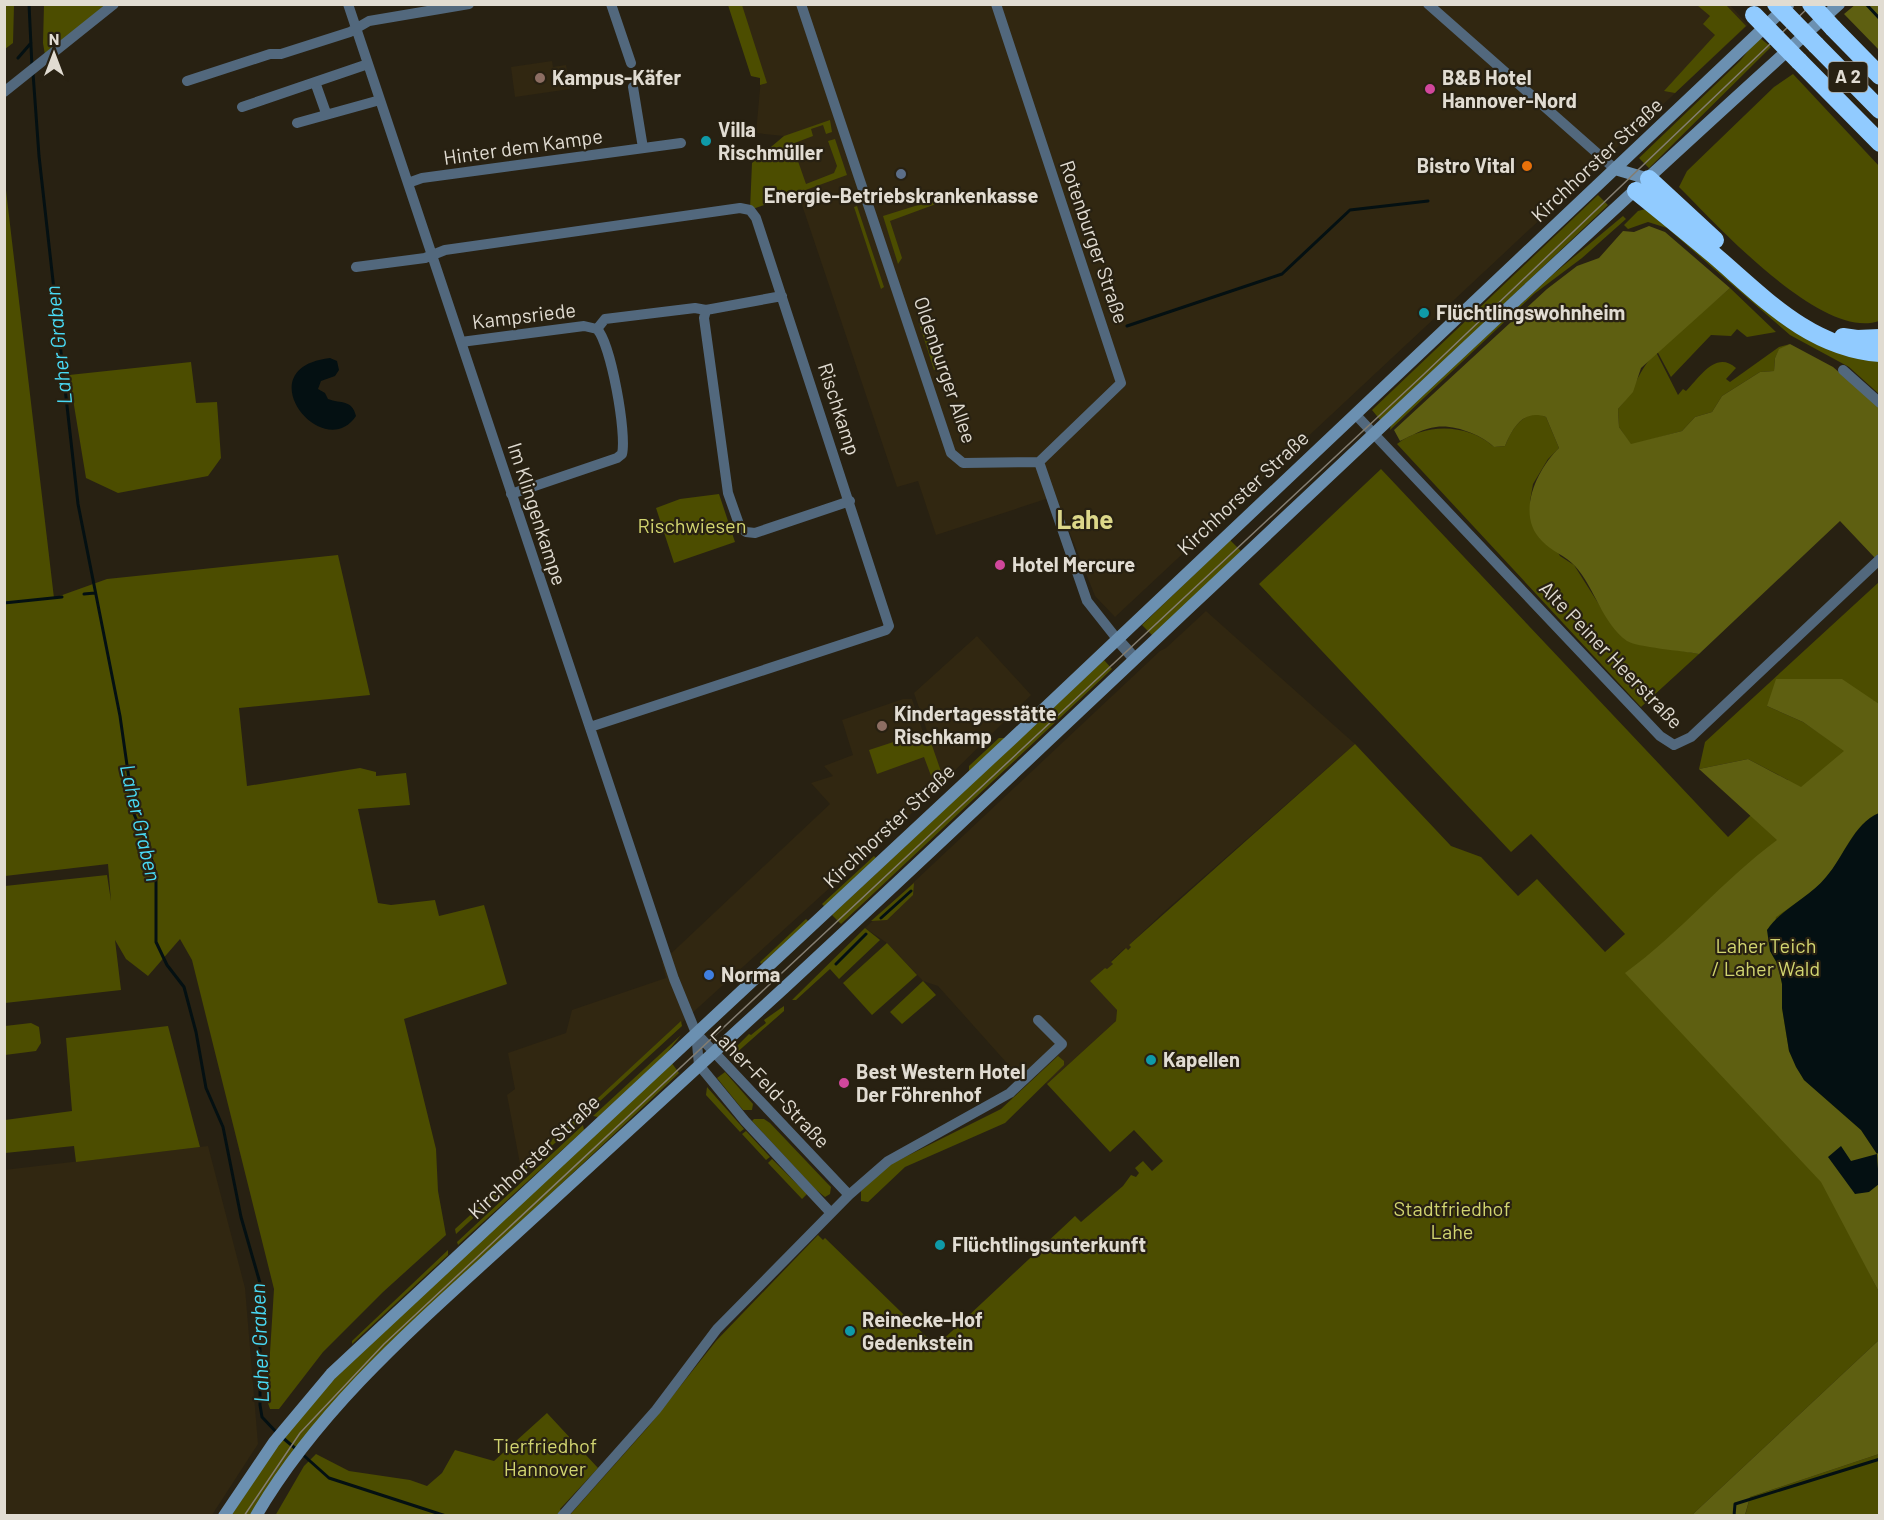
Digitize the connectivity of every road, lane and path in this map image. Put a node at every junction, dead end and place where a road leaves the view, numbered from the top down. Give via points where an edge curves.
1 (114, 4) edge
2 (348, 4) edge
3 (470, 4) edge
4 (611, 4) edge
5 (801, 4) edge
6 (996, 4) edge
7 (1428, 4) edge
8 (1811, 4) edge
9 (1839, 4) edge
10 (1783, 6) edge
11 (1749, 10) edge
12 (356, 28) junction
13 (1814, 37) junction
14 (631, 63) dead end
15 (368, 64) junction
16 (1880, 76) edge
17 (187, 81) dead end
18 (315, 82) junction
19 (633, 87) dead end
20 (4, 92) edge
21 (380, 100) junction
22 (242, 106) dead end
23 (1880, 110) edge
24 (326, 114) junction
25 (297, 123) dead end
26 (1880, 142) edge
27 (681, 143) dead end
28 (643, 148) junction
29 (1615, 169) junction
30 (408, 183) junction
31 (1642, 185) junction
32 (432, 255) junction
33 (356, 267) dead end
34 (782, 297) junction
35 (706, 310) junction
36 (597, 329) junction
37 (1880, 338) edge
38 (461, 342) junction
39 (1880, 353) edge
40 (1843, 369) dead end
41 (1880, 403) edge
42 (1355, 414) junction
43 (1374, 433) junction
44 (1039, 462) junction
45 (512, 494) junction
46 (850, 501) junction
47 (1880, 559) edge
48 (1117, 639) junction
49 (1134, 658) junction
50 (590, 727) junction
51 (1038, 1020) dead end
52 (696, 1033) junction
53 (715, 1052) junction
54 (699, 1065) junction
55 (849, 1195) junction
56 (831, 1212) junction
57 (224, 1515) edge
58 (256, 1515) edge
59 (562, 1515) edge

1 - 20 street
2 - 12 street, Im Klingenkampe
3 - 12 street via 369,21
4 - 14 street
5 - 44 street, Oldenburger Allee via 951,453 963,462
6 - 44 street, Rotenburger Straße via 1121,382
7 - 29 street
8 - 16 highway, A 2, bridge
9 - 13 main road
10 - 13 highway, A 2, bridge
10 - 29 main road, Kirchhorster Straße
11 - 26 highway, bridge
12 - 15 street, Im Klingenkampe
12 - 17 street
13 - 23 highway, A 2
13 - 31 main road
15 - 18 street
15 - 21 street, Im Klingenkampe
18 - 22 street
18 - 24 street
19 - 28 street
21 - 24 street
21 - 30 street, Im Klingenkampe
24 - 25 street
27 - 28 street, Hinter dem Kampe
28 - 30 street, Hinter dem Kampe
29 - 31 main road
29 - 42 main road, Kirchhorster Straße
30 - 32 street, Im Klingenkampe
31 - 37 highway via 1800,317 1837,336
31 - 39 highway via 1794,324 1834,344
31 - 43 main road
32 - 33 street, Rischkamp
32 - 34 street, Rischkamp via 740,208 750,210 756,218
32 - 38 street, Im Klingenkampe
34 - 35 street
34 - 46 street, Rischkamp
35 - 36 street via 605,319
35 - 46 street via 728,493 740,527 754,534
36 - 38 street, Kampsriede via 584,326
36 - 45 street, Kampsriede via 605,340 612,369 622,454
38 - 45 street, Im Klingenkampe
40 - 41 street
42 - 43 street, Alte Peiner Heerstraße
42 - 48 main road, Kirchhorster Straße
43 - 47 street, Alte Peiner Heerstraße via 1660,736 1674,745 1691,737
43 - 49 main road
44 - 48 street via 1088,601
45 - 50 street, Im Klingenkampe
46 - 50 street, Rischkamp via 889,619 886,630
48 - 49 street
48 - 52 main road, Kirchhorster Straße
49 - 53 main road
50 - 52 street, Im Klingenkampe via 674,979
51 - 55 street via 1062,1044 1010,1093 888,1161
52 - 53 street, Laher-Feld-Straße
52 - 54 street, Laher-Feld-Straße
52 - 57 main road, Kirchhorster Straße via 331,1374 274,1442
53 - 54 main road
53 - 55 street, Laher-Feld-Straße
54 - 56 street, Laher-Feld-Straße via 745,1121
54 - 58 main road via 353,1388 294,1460
55 - 56 street
56 - 59 street via 717,1329 656,1410

